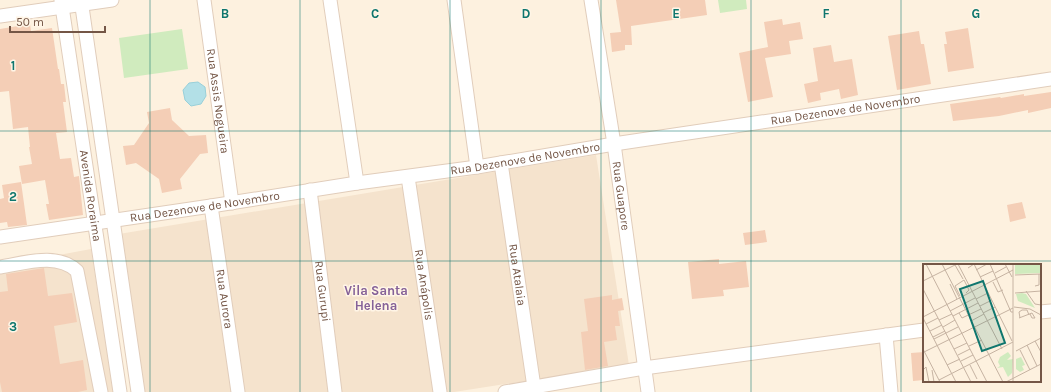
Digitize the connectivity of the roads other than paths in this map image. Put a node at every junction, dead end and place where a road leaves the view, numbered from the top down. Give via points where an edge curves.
1 (112, 0) edge
2 (204, 0) edge
3 (330, 0) edge
4 (454, 0) edge
5 (591, 0) edge
6 (82, 2) edge
7 (62, 4) edge
8 (0, 16) edge
9 (1051, 79) edge
10 (614, 144) junction
11 (501, 163) junction
12 (476, 167) junction
13 (408, 177) junction
14 (357, 183) junction
15 (310, 190) junction
16 (232, 202) junction
17 (211, 206) junction
18 (114, 220) junction
19 (93, 223) junction
20 (0, 237) edge
21 (0, 267) edge
22 (1051, 311) edge
23 (1041, 312) edge
24 (923, 330) edge
25 (886, 335) junction
26 (644, 368) junction
27 (534, 387) junction
28 (101, 392) edge
29 (120, 392) edge
30 (138, 392) edge
31 (238, 392) edge
32 (335, 392) edge
33 (440, 392) edge
34 (510, 392) edge
35 (648, 392) edge
36 (891, 392) edge

1 - 6 street
2 - 16 street, Rua Assis Nogueira
3 - 14 street
4 - 12 street
5 - 10 street, Rua Guapore
6 - 7 street
6 - 18 street, Avenida Roraima
7 - 8 street
7 - 19 street, Avenida Roraima
9 - 10 street, Rua Dezenove de Novembro
10 - 11 street, Rua Dezenove de Novembro
10 - 26 street, Rua Guapore
11 - 12 street, Rua Dezenove de Novembro
11 - 27 street, Rua Atalaia
12 - 13 street, Rua Dezenove de Novembro
13 - 14 street, Rua Dezenove de Novembro
13 - 33 street, Rua Anápolis
14 - 15 street, Rua Dezenove de Novembro
15 - 16 street, Rua Dezenove de Novembro
15 - 32 street, Rua Gurupi
16 - 17 street, Rua Dezenove de Novembro
17 - 18 street, Rua Dezenove de Novembro
17 - 31 street, Rua Aurora
18 - 19 street, Rua Dezenove de Novembro
18 - 30 street, Avenida Roraima
19 - 20 street, Rua Dezenove de Novembro
19 - 29 street, Avenida Roraima
21 - 28 street via 50,260 68,264 77,271
22 - 23 street
24 - 25 street
25 - 26 street
25 - 36 street
26 - 27 street
26 - 35 street, Rua Guapore
27 - 34 street

